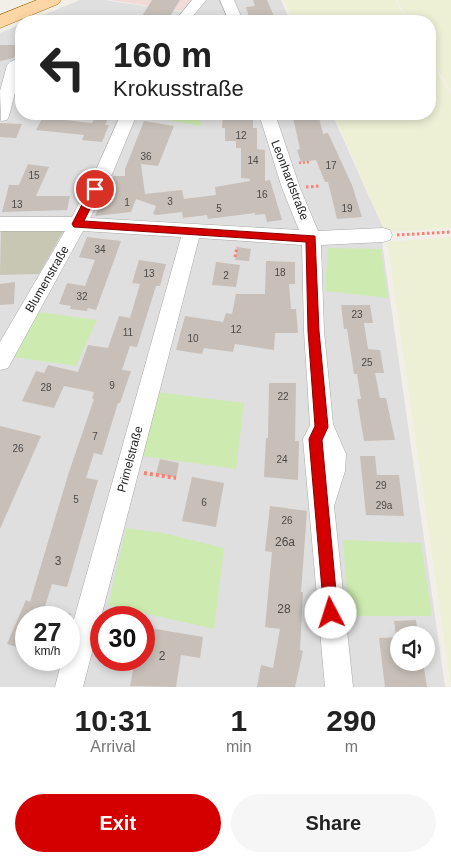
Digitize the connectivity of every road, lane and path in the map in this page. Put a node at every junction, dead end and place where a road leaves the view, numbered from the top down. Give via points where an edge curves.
1 (52, 0) edge
2 (199, 0) edge
3 (227, 0) edge
4 (17, 15) edge
5 (187, 15) edge
6 (233, 15) edge
7 (15, 16) edge
8 (0, 22) edge
9 (15, 65) dead end
10 (15, 113) edge
11 (1, 116) edge
12 (126, 120) edge
13 (269, 120) edge
14 (0, 224) edge
15 (77, 224) junction
16 (192, 230) junction
17 (451, 232) edge
18 (383, 235) joint
19 (311, 238) junction
20 (0, 360) edge
21 (127, 471) junction
22 (176, 478) dead end
23 (69, 687) edge
24 (338, 687) edge

1 - 4 main road
2 - 5 street
3 - 6 street
7 - 8 main road
9 - 11 street
10 - 11 street
12 - 15 street, Blumenstraße
13 - 19 street, Leonhardstraße
14 - 15 street
15 - 16 street
15 - 20 street, Blumenstraße
16 - 19 street
16 - 21 street, Primelstraße
17 - 18 path
18 - 19 street
19 - 24 street, Leonhardstraße via 322,427 331,440 335,471 322,505
21 - 22 path
21 - 23 street, Primelstraße

